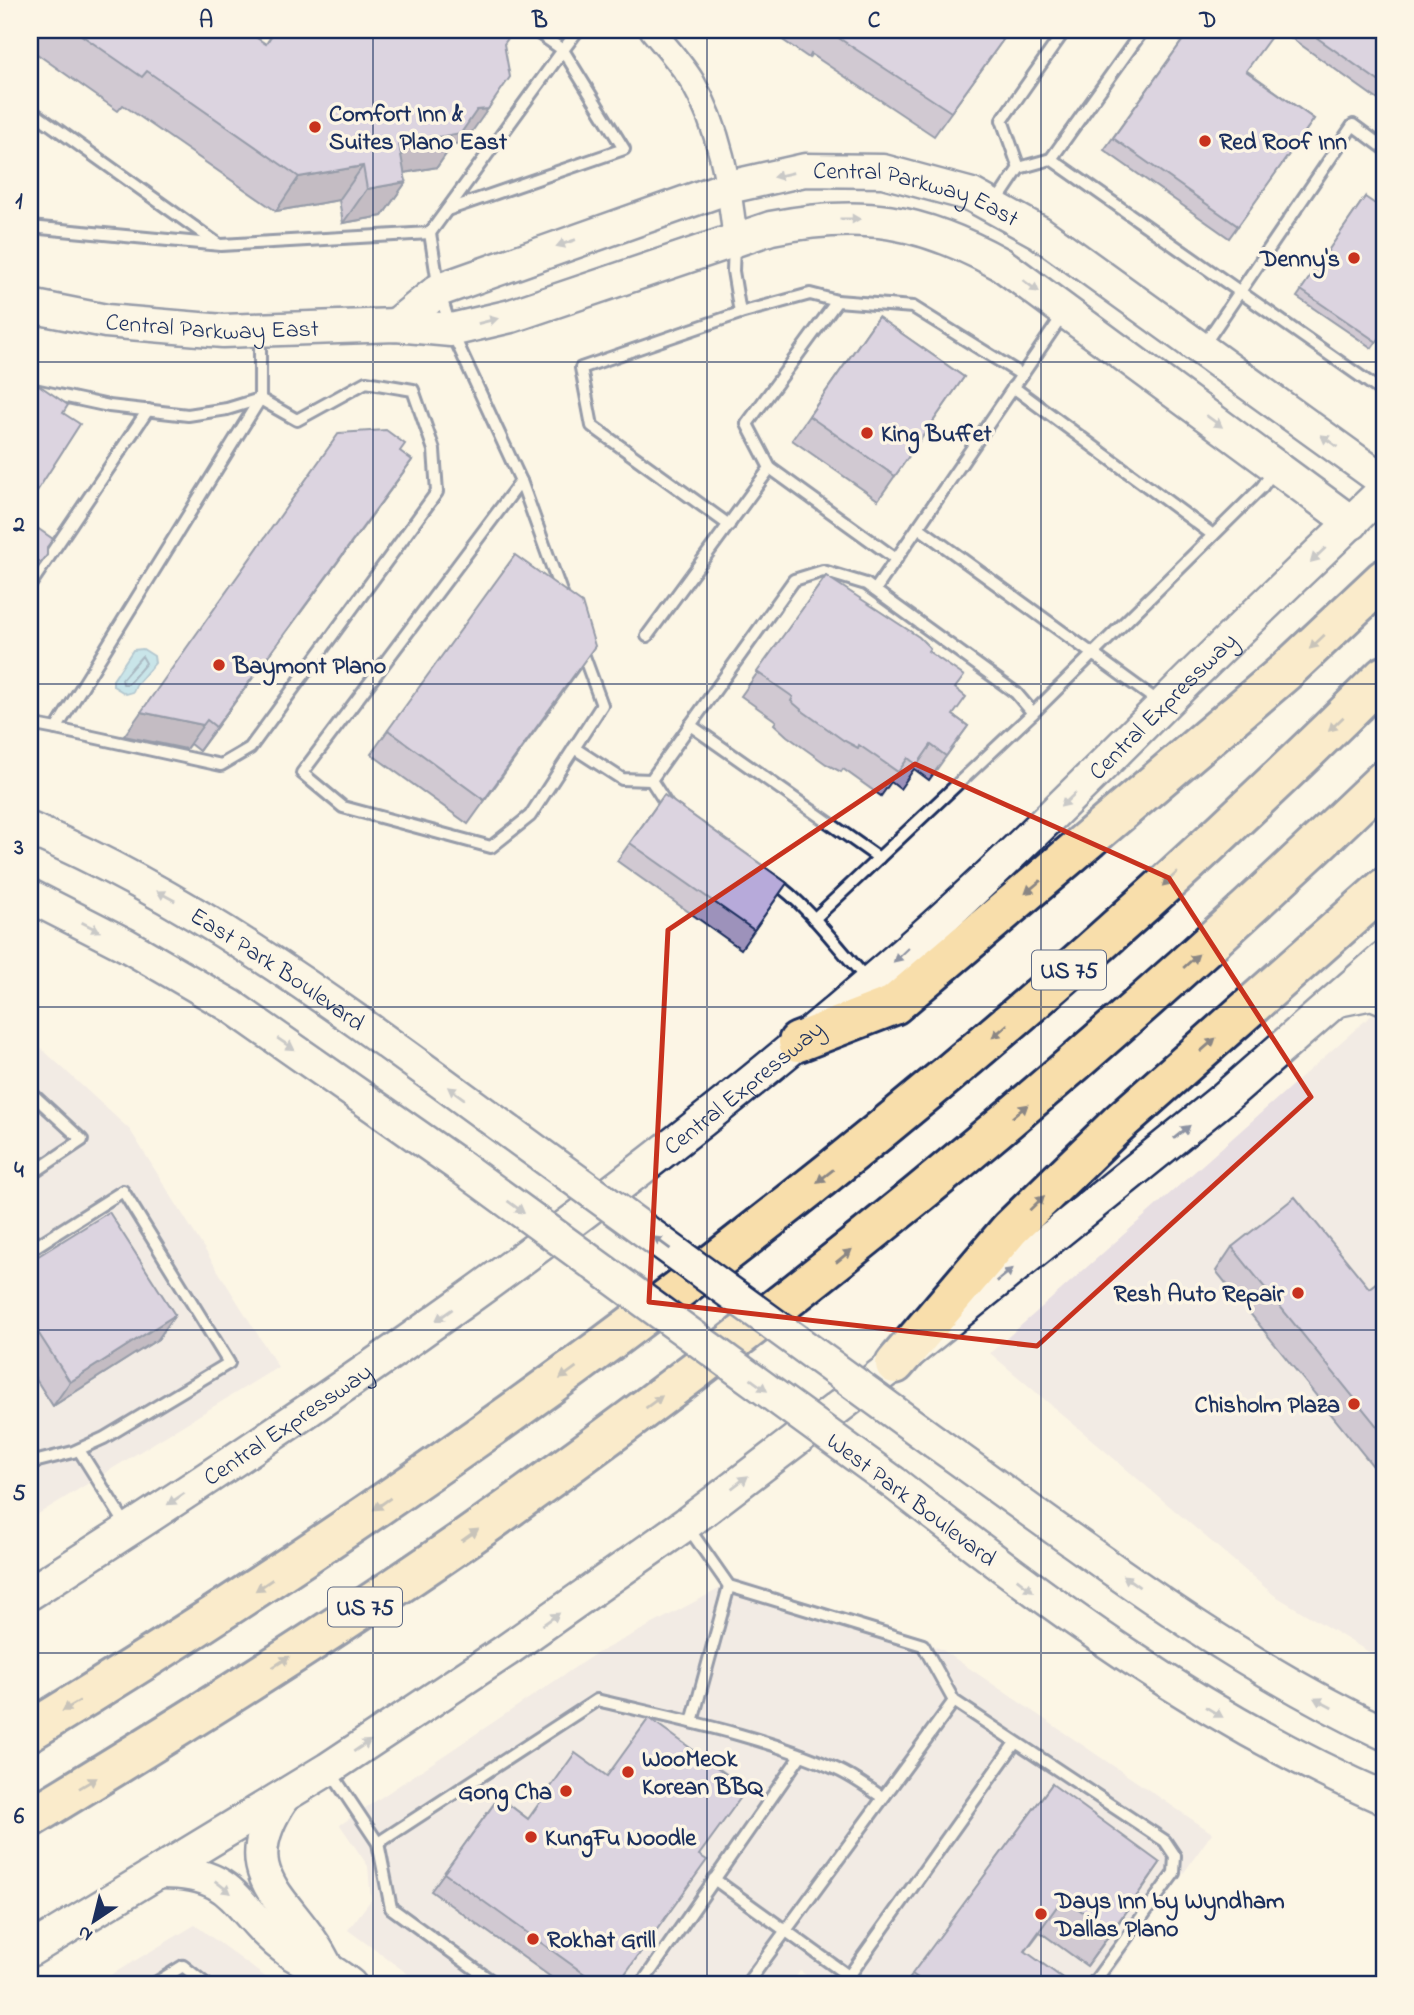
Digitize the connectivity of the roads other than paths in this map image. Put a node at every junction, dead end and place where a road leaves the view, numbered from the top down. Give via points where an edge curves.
1 (534, 30) edge
2 (578, 30) edge
3 (652, 30) edge
4 (1065, 30) edge
5 (1143, 30) edge
6 (563, 50) junction
7 (30, 110) edge
8 (1384, 148) edge
9 (1051, 159) junction
10 (1019, 168) junction
11 (729, 187) junction
12 (993, 207) junction
13 (447, 210) junction
14 (30, 227) edge
15 (430, 233) junction
16 (735, 237) junction
17 (220, 245) junction
18 (974, 249) junction
19 (1094, 272) junction
20 (439, 290) junction
21 (1238, 293) junction
22 (837, 301) junction
23 (30, 306) edge
24 (1065, 311) junction
25 (740, 313) junction
26 (397, 325) junction
27 (260, 330) junction
28 (451, 330) junction
29 (1201, 349) junction
30 (1022, 375) junction
31 (1013, 387) junction
32 (30, 389) edge
33 (1384, 393) edge
34 (260, 399) junction
35 (148, 410) junction
36 (1277, 467) junction
37 (770, 468) junction
38 (521, 481) junction
39 (1384, 481) edge
40 (1384, 490) edge
41 (1352, 523) junction
42 (729, 525) junction
43 (918, 527) junction
44 (1213, 535) junction
45 (896, 559) junction
46 (1384, 579) edge
47 (30, 585) edge
48 (875, 590) junction
49 (570, 618) edge
50 (575, 631) edge
51 (647, 636) dead end
52 (1094, 653) junction
53 (1384, 676) edge
54 (1162, 705) junction
55 (1033, 713) junction
56 (30, 724) edge
57 (690, 726) junction
58 (56, 729) junction
59 (574, 748) junction
60 (652, 780) junction
61 (1384, 780) edge
62 (677, 813) edge
63 (30, 830) edge
64 (879, 858) junction
65 (766, 876) edge
66 (1384, 888) edge
67 (30, 896) edge
68 (814, 919) junction
69 (1384, 958) edge
70 (870, 983) junction
71 (1384, 998) edge
72 (1338, 1000) junction
73 (798, 1042) junction
74 (30, 1093) edge
75 (30, 1175) edge
76 (30, 1250) edge
77 (895, 1364) junction
78 (79, 1450) junction
79 (30, 1464) edge
80 (686, 1524) junction
81 (129, 1531) junction
82 (729, 1586) junction
83 (30, 1593) edge
84 (954, 1701) junction
85 (692, 1722) junction
86 (30, 1731) edge
87 (1384, 1733) edge
88 (1015, 1743) junction
89 (801, 1755) junction
90 (328, 1769) junction
91 (284, 1796) junction
92 (882, 1797) junction
93 (1384, 1798) edge
94 (30, 1818) edge
95 (378, 1843) junction
96 (159, 1872) junction
97 (715, 1880) junction
98 (785, 1931) junction
99 (30, 1950) edge
100 (849, 1976) junction
101 (339, 1977) edge
102 (152, 1985) edge
103 (206, 1985) edge
104 (497, 1985) edge
105 (641, 1985) edge
106 (746, 1985) edge
107 (861, 1985) edge
108 (1092, 1985) edge

1 - 6 lane
2 - 6 lane
3 - 11 street via 691,79 714,124
4 - 10 lane via 1002,120
5 - 9 lane
6 - 13 lane
6 - 13 lane via 624,149
7 - 17 lane
8 - 21 lane via 1353,125
9 - 10 lane
9 - 21 lane
10 - 12 lane
12 -> 11 main road, Central Parkway East via 972,195 883,171 805,170
11 - 16 street
11 -> 20 main road, Central Parkway East
12 - 18 main road
12 - 19 main road, Central Parkway East via 1039,232
13 - 15 lane
14 - 17 lane
15 - 17 lane
15 - 20 lane
16 -> 18 main road, Central Parkway East via 812,220 887,220
16 - 25 lane via 733,271
28 -> 16 main road, Central Parkway East via 511,316
18 -> 24 main road, Central Parkway East
19 - 24 main road
19 - 29 main road, Central Parkway East
20 - 26 main road, Central Parkway East
20 - 28 lane
21 - 29 lane
21 - 33 lane
22 - 25 lane via 810,294
22 - 30 lane via 913,307
22 - 37 lane via 747,424
23 - 27 main road, Central Parkway East via 106,321
24 - 30 lane
24 -> 36 main road, Central Parkway East
25 - 42 lane via 580,368 592,426
26 - 27 main road, Central Parkway East
26 - 28 main road, Central Parkway East
27 - 34 lane
28 - 38 lane
39 -> 29 main road, Central Parkway East
30 - 31 lane
31 - 43 lane
31 - 44 lane
32 - 35 lane
34 - 35 lane via 227,410 188,415
34 - 58 lane
34 - 58 lane via 297,420 366,382 413,390 434,450 437,492 250,748 221,765
35 - 47 lane
36 - 41 main road, Central Parkway East
36 - 44 lane
37 - 42 lane
37 - 45 lane
38 - 49 lane
38 - 59 lane via 302,774 343,807 491,847 530,816
40 - 41 main road, Central Expressway
41 -> 54 main road, Central Expressway
42 - 51 lane
43 - 45 lane
43 - 52 lane
44 - 52 lane
45 - 48 lane
46 -> 73 highway via 1285,672 894,1005
48 - 55 lane via 1016,693
48 - 57 lane via 823,572 794,580
50 - 59 lane via 602,705
52 - 54 lane
52 - 55 lane
53 -> 86 highway, US 75 via 1079,961 890,1125 738,1245 623,1333 321,1547
54 -> 70 main road, Central Expressway via 1102,768
55 - 64 lane
56 - 58 lane
57 - 60 lane
57 - 64 lane
59 - 60 lane via 622,779
60 - 62 lane via 666,805
94 -> 61 highway, US 75 via 207,1710 451,1548 791,1298 1054,1082
87 -> 63 main road, East Park Boulevard, bridge via 1265,1672 1205,1633 934,1442 270,959 169,897
64 - 68 lane
65 - 68 lane via 799,900
77 -> 66 highway via 1020,1219 1119,1122
67 -> 93 main road, West Park Boulevard, bridge via 232,1006 461,1167 894,1483 1035,1593 1162,1681 1252,1735
68 - 70 lane
69 - 72 main road
70 - 73 main road, Central Expressway
71 - 72 main road via 1371,993
77 -> 72 main road
73 -> 81 main road, Central Expressway via 645,1168 500,1276
74 - 75 lane via 82,1140
76 - 78 lane via 123,1191 229,1363
80 -> 77 main road
78 - 79 lane
78 - 81 lane
80 - 82 lane
90 -> 80 main road
81 - 83 main road, Central Expressway
82 - 84 lane via 923,1645
82 - 85 lane
84 - 88 lane
84 - 92 lane
85 - 89 lane
85 - 95 lane via 597,1700
88 - 100 lane
88 - 108 lane via 1165,1841 1175,1856 1174,1873
89 - 92 lane via 838,1769
89 - 97 lane
90 - 91 main road
90 - 95 lane
91 - 96 main road
91 - 101 main road via 266,1822 258,1849 271,1886
92 - 98 lane
95 - 104 lane via 391,1908
96 - 99 main road
96 -> 101 main road via 206,1876 221,1883 269,1936 305,1963
97 - 98 lane
97 - 105 lane
98 - 100 lane
98 - 106 lane
100 - 107 lane
102 - 103 lane via 183,1966

